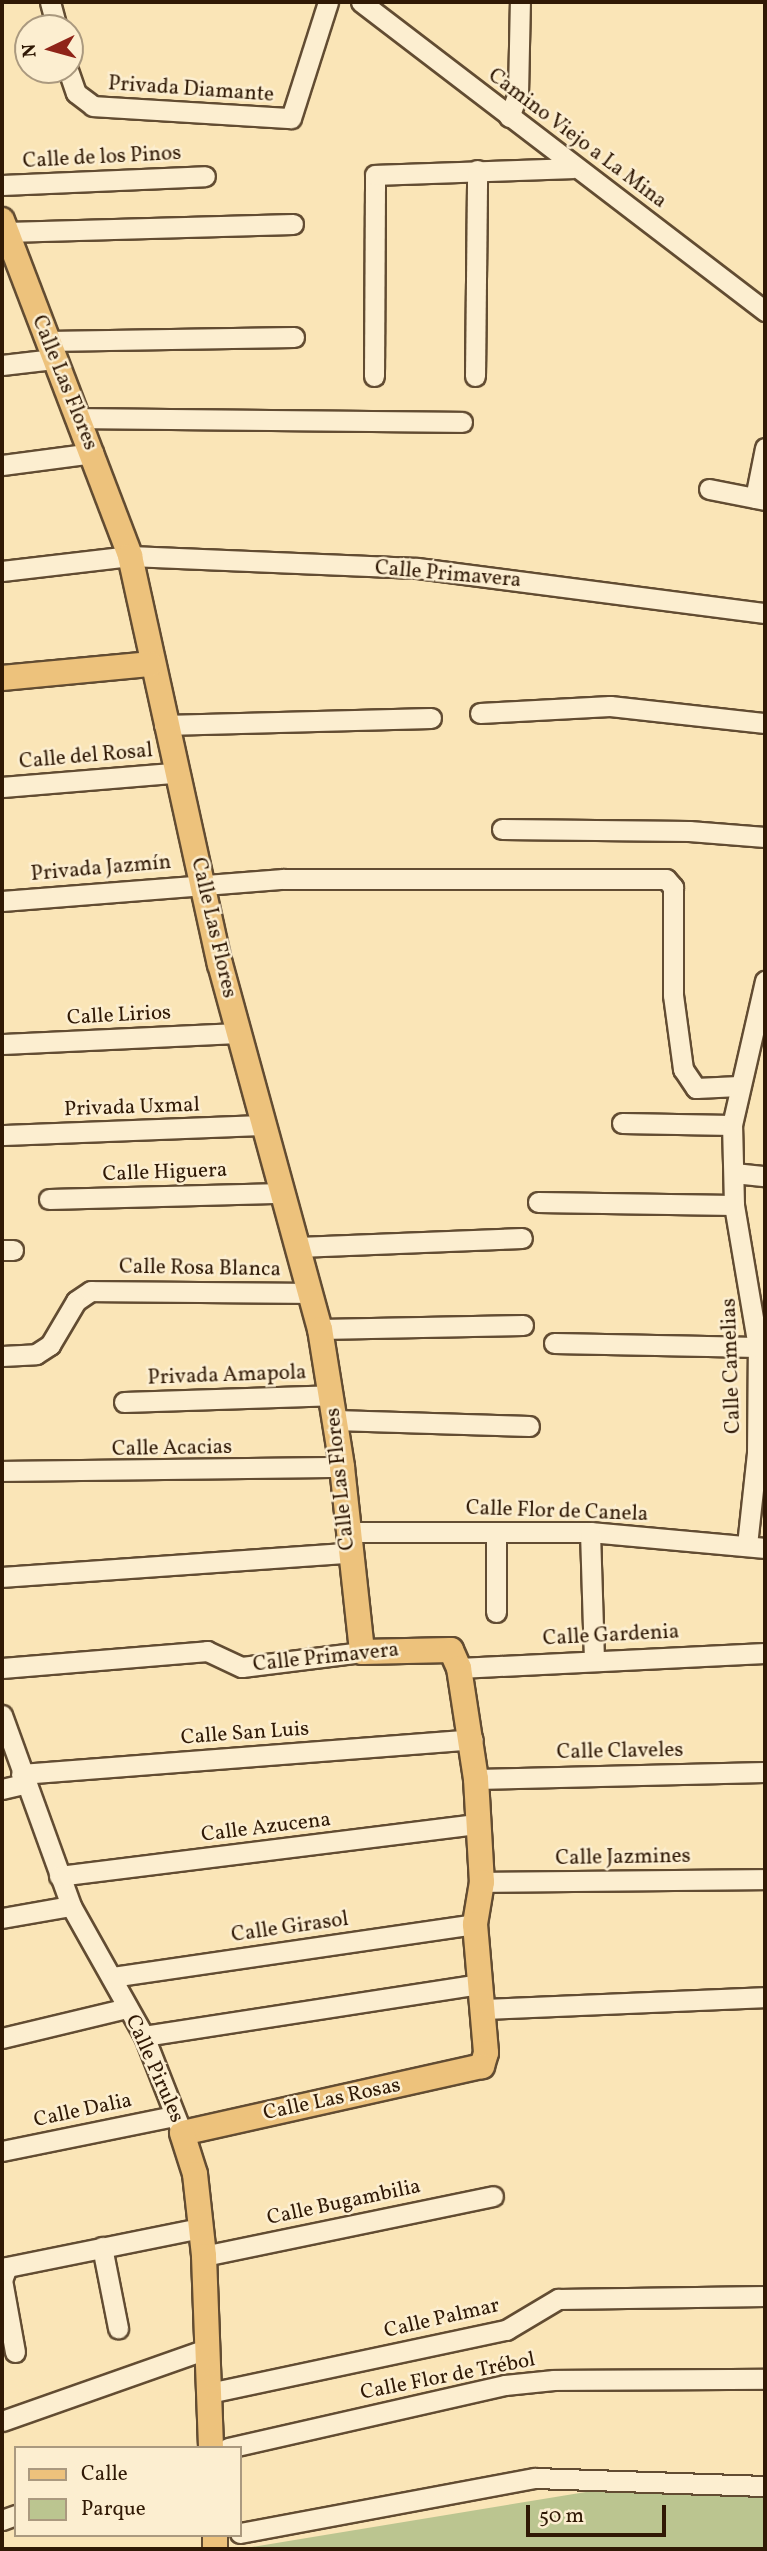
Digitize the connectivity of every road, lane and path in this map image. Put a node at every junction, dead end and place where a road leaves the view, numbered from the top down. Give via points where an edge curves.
1 (328, 2) edge
2 (361, 2) edge
3 (521, 3) edge
4 (73, 84) edge
5 (509, 117) junction
6 (573, 168) junction
7 (477, 170) junction
8 (205, 176) dead end
9 (2, 185) edge
10 (293, 224) dead end
11 (4, 226) edge
12 (763, 304) edge
13 (294, 337) dead end
14 (50, 350) junction
15 (2, 365) edge
16 (374, 376) dead end
17 (475, 376) dead end
18 (79, 418) junction
19 (462, 422) dead end
20 (765, 448) edge
21 (93, 453) junction
22 (2, 465) edge
23 (709, 489) dead end
24 (760, 499) edge
25 (130, 556) junction
26 (2, 570) edge
27 (765, 613) edge
28 (150, 664) junction
29 (2, 678) edge
30 (480, 713) dead end
31 (431, 719) dead end
32 (765, 723) edge
33 (164, 725) junction
34 (174, 773) junction
35 (2, 787) edge
36 (502, 829) dead end
37 (765, 837) edge
38 (204, 883) junction
39 (2, 901) edge
40 (765, 981) edge
41 (239, 1033) junction
42 (2, 1044) edge
43 (739, 1086) junction
44 (622, 1123) dead end
45 (265, 1125) junction
46 (732, 1125) junction
47 (2, 1135) edge
48 (734, 1173) junction
49 (765, 1176) edge
50 (283, 1193) junction
51 (49, 1199) dead end
52 (538, 1202) dead end
53 (734, 1205) junction
54 (522, 1238) dead end
55 (298, 1247) junction
56 (758, 1277) edge
57 (308, 1293) junction
58 (523, 1325) dead end
59 (320, 1329) junction
60 (554, 1343) dead end
61 (758, 1347) junction
62 (2, 1356) edge
63 (331, 1395) junction
64 (124, 1402) dead end
65 (335, 1420) junction
66 (530, 1426) dead end
67 (761, 1453) edge
68 (342, 1467) junction
69 (2, 1471) edge
70 (758, 1502) edge
71 (496, 1531) junction
72 (590, 1532) junction
73 (348, 1543) junction
74 (756, 1546) edge
75 (2, 1577) edge
76 (496, 1612) dead end
77 (362, 1653) junction
78 (765, 1653) edge
79 (453, 1658) junction
80 (594, 1658) junction
81 (2, 1668) edge
82 (2, 1715) edge
83 (472, 1739) junction
84 (765, 1772) edge
85 (22, 1779) junction
86 (476, 1779) junction
87 (2, 1789) edge
88 (480, 1824) junction
89 (59, 1876) junction
90 (765, 1879) edge
91 (482, 1882) junction
92 (71, 1906) junction
93 (2, 1918) edge
94 (475, 1924) junction
95 (112, 1977) junction
96 (479, 1984) junction
97 (765, 1997) edge
98 (127, 2008) junction
99 (482, 2009) junction
100 (144, 2035) junction
101 (2, 2038) edge
102 (178, 2124) junction
103 (2, 2151) edge
104 (493, 2196) dead end
105 (200, 2228) junction
106 (102, 2247) junction
107 (204, 2256) junction
108 (765, 2296) edge
109 (118, 2328) dead end
110 (207, 2349) junction
111 (15, 2352) dead end
112 (765, 2379) edge
113 (209, 2393) junction
114 (2, 2421) edge
115 (211, 2446) edge
116 (237, 2446) edge
117 (765, 2486) edge
118 (242, 2533) edge

1 - 4 street, Privada Diamante via 291,118 93,106 76,93
2 - 5 street, Camino Viejo a La Mina
3 - 5 street via 518,94
5 - 6 street, Camino Viejo a La Mina
6 - 7 street
6 - 12 street, Camino Viejo a La Mina
7 - 16 street via 386,172 372,180
7 - 17 street
8 - 9 street, Calle de los Pinos
10 - 11 street
11 - 14 main road, Calle Las Flores
13 - 14 street
14 - 15 street
14 - 18 main road, Calle Las Flores
18 - 19 street
18 - 21 main road, Calle Las Flores
20 - 24 street
21 - 22 street
21 - 25 main road, Calle Las Flores
23 - 24 street
25 - 26 street, Calle Primavera
25 - 27 street, Calle Primavera via 417,568
25 - 28 main road, Calle Las Flores
28 - 29 main road
28 - 33 main road, Calle Las Flores
30 - 32 street via 610,706
31 - 33 street
33 - 34 main road, Calle Las Flores
34 - 35 street, Calle del Rosal
34 - 38 main road, Calle Las Flores
36 - 37 street via 689,831
38 - 39 street, Privada Jazmín
38 - 41 main road, Calle Las Flores
38 - 43 street, Privada Jazmín via 666,879 673,887 673,995 683,1069 696,1088
40 - 43 street, Calle Camelias
41 - 42 street, Calle Lirios
41 - 45 main road, Calle Las Flores
43 - 46 street, Calle Camelias
44 - 46 street
45 - 47 street, Privada Uxmal
45 - 50 main road, Calle Las Flores
46 - 48 street, Calle Camelias
48 - 49 street
48 - 53 street, Calle Camelias
50 - 51 street, Calle Higuera
50 - 55 main road, Calle Las Flores
52 - 53 street
53 - 56 street, Calle Camelias
54 - 55 street
55 - 57 main road, Calle Las Flores
56 - 61 street, Calle Camelias
57 - 59 main road, Calle Las Flores
57 - 62 street, Calle Rosa Blanca via 91,1291 76,1301 50,1345 36,1354
58 - 59 street
59 - 63 main road, Calle Las Flores
60 - 61 street
61 - 67 street, Calle Camelias
63 - 64 street, Privada Amapola
63 - 65 main road, Calle Las Flores
65 - 66 street
65 - 68 main road, Calle Las Flores
67 - 70 street, Calle Camelias
68 - 69 street, Calle Acacias
68 - 73 main road, Calle Las Flores
70 - 74 street, Calle Camelias
71 - 72 street, Calle Flor de Canela
71 - 73 street, Calle Flor de Canela
71 - 76 street
72 - 74 street, Calle Flor de Canela
72 - 80 street
73 - 75 street, Calle Flor de Canela
73 - 77 main road, Calle Las Flores
77 - 79 main road, Calle Primavera
77 - 81 street, Calle Primavera via 242,1667 207,1651
78 - 80 street, Calle Gardenia
79 - 80 street, Calle Gardenia
79 - 83 main road
82 - 85 street, Calle Pirules
83 - 85 street, Calle San Luis
83 - 86 main road
84 - 86 street, Calle Claveles
85 - 87 street
85 - 89 street, Calle Pirules
86 - 88 main road
88 - 89 street, Calle Azucena
88 - 91 main road
89 - 92 street, Calle Pirules
90 - 91 street, Calle Jazmines
91 - 94 main road
92 - 93 street
92 - 95 street, Calle Pirules
94 - 95 street, Calle Girasol
94 - 96 main road
95 - 98 street, Calle Pirules
96 - 99 main road
96 - 100 street
97 - 99 street
98 - 100 street, Calle Pirules
98 - 101 street
99 - 102 main road, Calle Las Rosas via 486,2053 482,2066
100 - 102 street, Calle Pirules
102 - 103 street, Calle Dalia
102 - 105 main road, Calle Pirules via 195,2174
104 - 107 street, Calle Bugambilia
105 - 106 street
105 - 107 main road, Calle Pirules
106 - 109 street
106 - 111 street via 4,2270
107 - 110 main road, Calle Pirules
108 - 113 street, Calle Palmar via 558,2299 506,2330
110 - 113 main road, Calle Pirules
110 - 114 street
112 - 116 street, Calle Flor de Trébol via 554,2380 505,2385
113 - 115 main road, Calle Pirules
117 - 118 street via 535,2478

